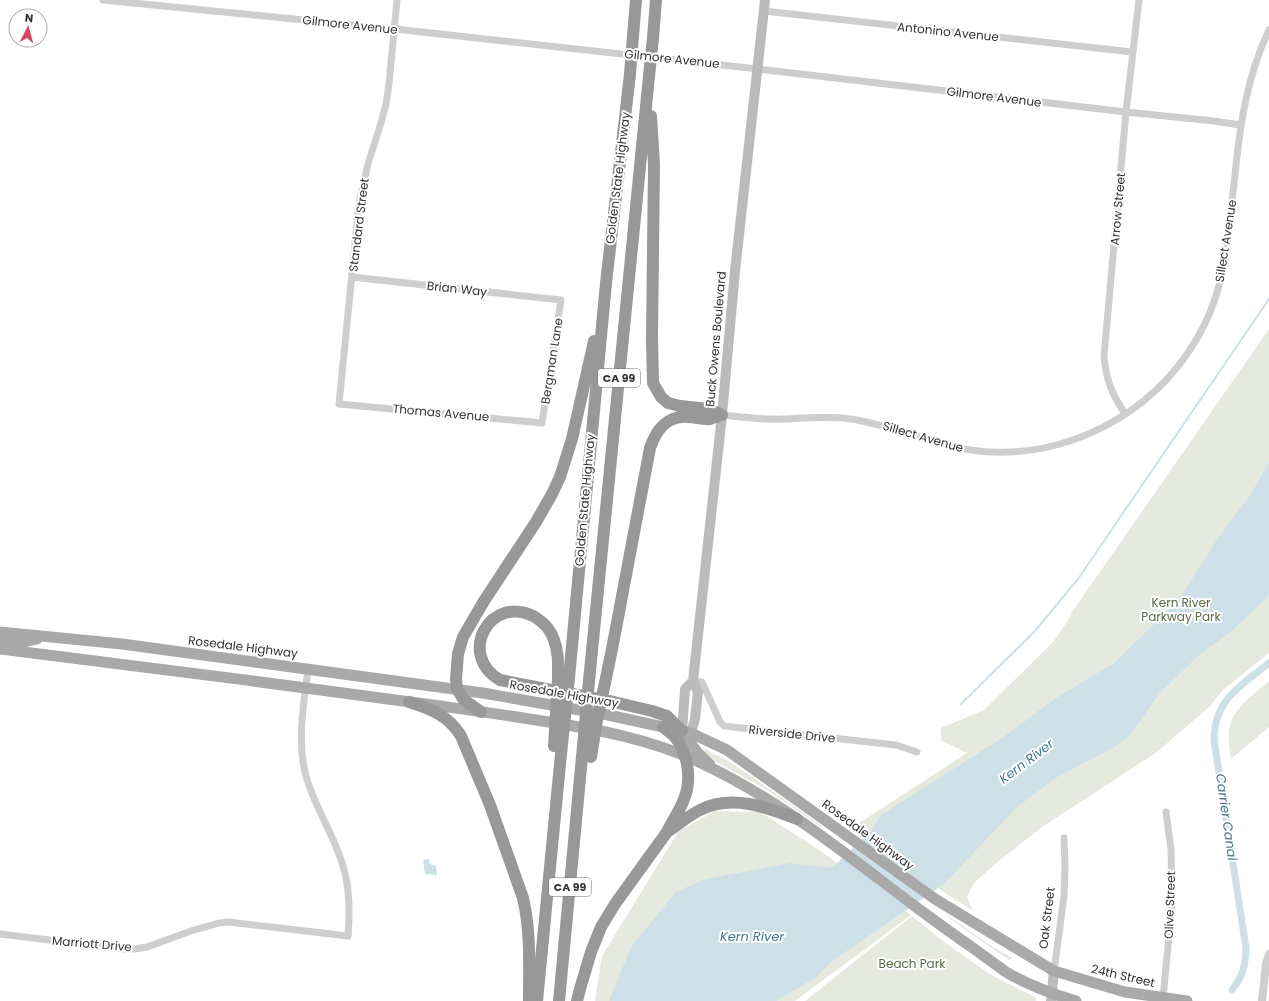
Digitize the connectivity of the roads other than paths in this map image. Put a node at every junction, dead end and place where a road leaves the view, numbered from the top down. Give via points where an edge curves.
1 (103, 0) edge
2 (397, 0) edge
3 (636, 0) edge
4 (656, 0) edge
5 (765, 0) edge
6 (1139, 0) edge
7 (764, 12) junction
8 (395, 29) junction
9 (1269, 30) edge
10 (1132, 52) junction
11 (758, 68) junction
12 (649, 76) junction
13 (1126, 112) junction
14 (1240, 126) junction
15 (352, 278) junction
16 (606, 283) junction
17 (561, 300) joint
18 (340, 404) joint
19 (1125, 414) junction
20 (722, 415) junction
21 (542, 423) joint
22 (0, 626) edge
23 (0, 632) edge
24 (45, 637) junction
25 (0, 641) edge
26 (0, 649) edge
27 (308, 669) junction
28 (563, 679) junction
29 (693, 681) junction
30 (306, 688) junction
31 (457, 689) junction
32 (409, 702) junction
33 (481, 712) junction
34 (663, 727) joint
35 (684, 735) junction
36 (657, 746) junction
37 (917, 752) dead end
38 (684, 756) junction
39 (586, 757) junction
40 (716, 771) junction
41 (1166, 812) dead end
42 (797, 819) junction
43 (667, 832) junction
44 (1064, 838) dead end
45 (0, 934) edge
46 (1269, 954) edge
47 (1054, 971) junction
48 (1051, 998) edge
49 (1163, 998) junction
50 (529, 1001) edge
51 (537, 1001) edge
52 (559, 1001) edge
53 (577, 1001) edge
54 (1076, 1001) edge
55 (1187, 1001) edge
56 (1262, 1001) edge

1 - 8 street, Gilmore Avenue
2 - 8 street, Standard Street
3 - 16 highway, Golden State Highway / CA 99, bridge
4 - 12 highway, Golden State Highway / CA 99, bridge
5 - 7 main road, Buck Owens Boulevard
6 - 10 street, Arrow Street
7 - 10 street, Antonino Avenue
7 - 11 main road, Buck Owens Boulevard
8 - 11 street, Gilmore Avenue
8 - 15 street, Standard Street via 386,104 363,183
9 - 14 street, Sillect Avenue via 1251,77
10 - 13 street, Arrow Street
11 - 13 street, Gilmore Avenue
11 - 20 main road, Buck Owens Boulevard
12 - 20 highway via 654,164 653,383 668,403 709,409
12 - 39 highway, Golden State Highway / CA 99, bridge via 589,681
13 - 14 street, Gilmore Avenue
13 - 19 street, Arrow Street via 1104,356 1111,390
14 - 19 street, Sillect Avenue via 1224,270 1214,304 1196,340 1176,369 1150,395
15 - 17 street, Brian Way
15 - 18 street, Standard Street
16 - 28 highway, Golden State Highway / CA 99
16 - 31 highway via 583,393 562,471 536,522 463,637 458,654
17 - 21 street, Bergman Lane
18 - 21 street, Thomas Avenue
19 - 20 street, Sillect Avenue via 1092,432 1058,444 1031,450 999,452 940,444 889,427 850,419 769,419
20 - 29 main road, Buck Owens Boulevard
20 - 39 highway, bridge via 708,419 686,416 674,418 655,434 641,492 605,683
22 - 24 main road via 25,629
23 - 24 main road, Rosedale Highway
24 - 25 main road via 26,642
24 - 27 main road, Rosedale Highway via 122,644
26 - 30 main road
27 - 30 street
27 - 31 main road, Rosedale Highway
28 - 35 highway via 554,640 539,619 525,613 510,612 488,623 482,633 479,653 484,666 500,680 652,711 667,716
28 - 51 highway, CA 99, bridge via 553,841
29 - 35 main road, Buck Owens Boulevard via 685,689
29 - 37 street, Riverside Drive via 702,682 720,722 726,727 896,745
30 - 32 main road
30 - 45 street, Marriott Drive via 301,728 302,759 310,788 345,870 349,900 348,936 229,922 191,931 146,947 123,949
31 - 33 highway via 464,700
31 - 34 main road, Rosedale Highway
32 - 33 main road
32 - 50 highway via 437,712 456,729 490,805 526,912 530,945
33 - 36 main road via 605,732
34 - 35 highway via 670,733
35 - 36 main road
35 - 38 highway
35 - 40 main road
35 - 47 main road, Rosedale Highway via 727,750 935,899
36 - 38 main road
38 - 40 main road
38 - 43 highway via 688,772 687,792
39 - 52 highway, Golden State Highway / CA 99 via 581,774
40 - 42 main road via 779,806
41 - 49 street, Olive Street via 1171,849 1172,904
42 - 43 highway via 754,804 731,802 708,806
42 - 48 main road via 1007,972
43 - 53 highway via 601,927
44 - 47 street, Oak Street via 1064,896
46 - 56 street
47 - 48 main road, Oak Street
47 - 49 main road, 24th Street via 1113,989
48 - 54 main road
49 - 55 main road, 24th Street

